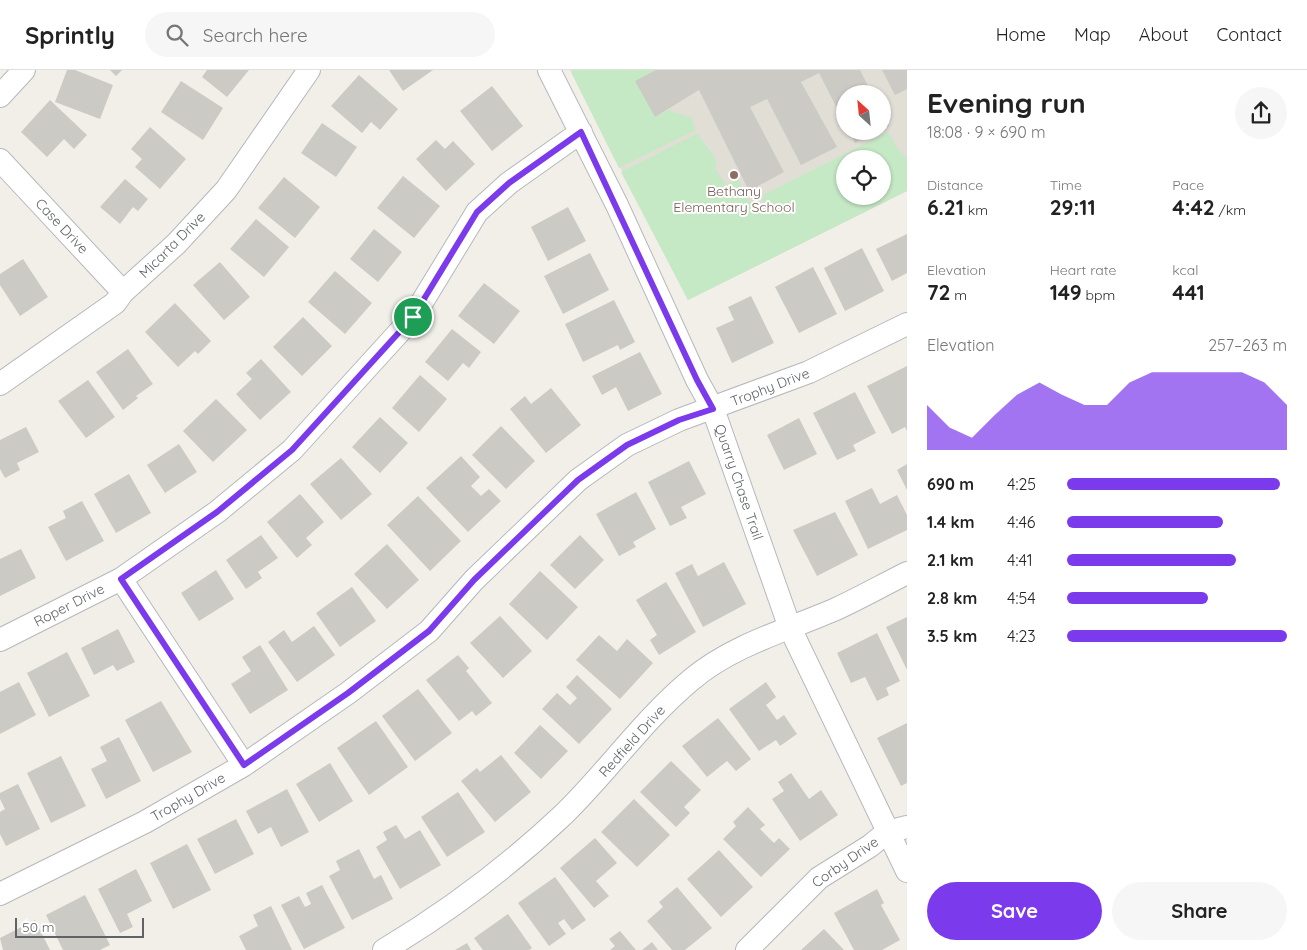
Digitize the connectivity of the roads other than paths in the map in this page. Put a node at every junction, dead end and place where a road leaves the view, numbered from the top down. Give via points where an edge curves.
1 (24, 70) edge
2 (309, 70) edge
3 (549, 70) edge
4 (0, 96) edge
5 (581, 132) junction
6 (0, 160) edge
7 (123, 292) junction
8 (907, 324) edge
9 (0, 384) edge
10 (713, 409) junction
11 (907, 573) edge
12 (121, 579) junction
13 (790, 628) junction
14 (0, 640) edge
15 (244, 765) junction
16 (897, 830) edge
17 (907, 871) edge
18 (0, 894) edge
19 (384, 950) edge
20 (747, 950) edge

1 - 4 street
2 - 7 street, Micarta Drive via 226,190 176,244
3 - 5 street, Quarry Chase Trail
5 - 10 street, Quarry Chase Trail
5 - 12 street, Roper Drive via 509,183 477,212 413,317 292,450 217,512
6 - 7 street, Case Drive
7 - 9 street, Micarta Drive via 115,303
8 - 10 street, Trophy Drive via 809,372
10 - 13 street, Quarry Chase Trail
10 - 15 street, Trophy Drive via 679,420 627,445 578,480 474,580 429,631 348,693
11 - 13 street, Redfield Drive
12 - 14 street, Roper Drive
12 - 15 street
13 - 16 street, Quarry Chase Trail
13 - 19 street, Redfield Drive via 736,651 692,679 658,710 564,814 492,878
15 - 18 street, Trophy Drive via 145,822
16 - 17 street, Quarry Chase Trail
16 - 20 street, Corby Drive via 819,878

